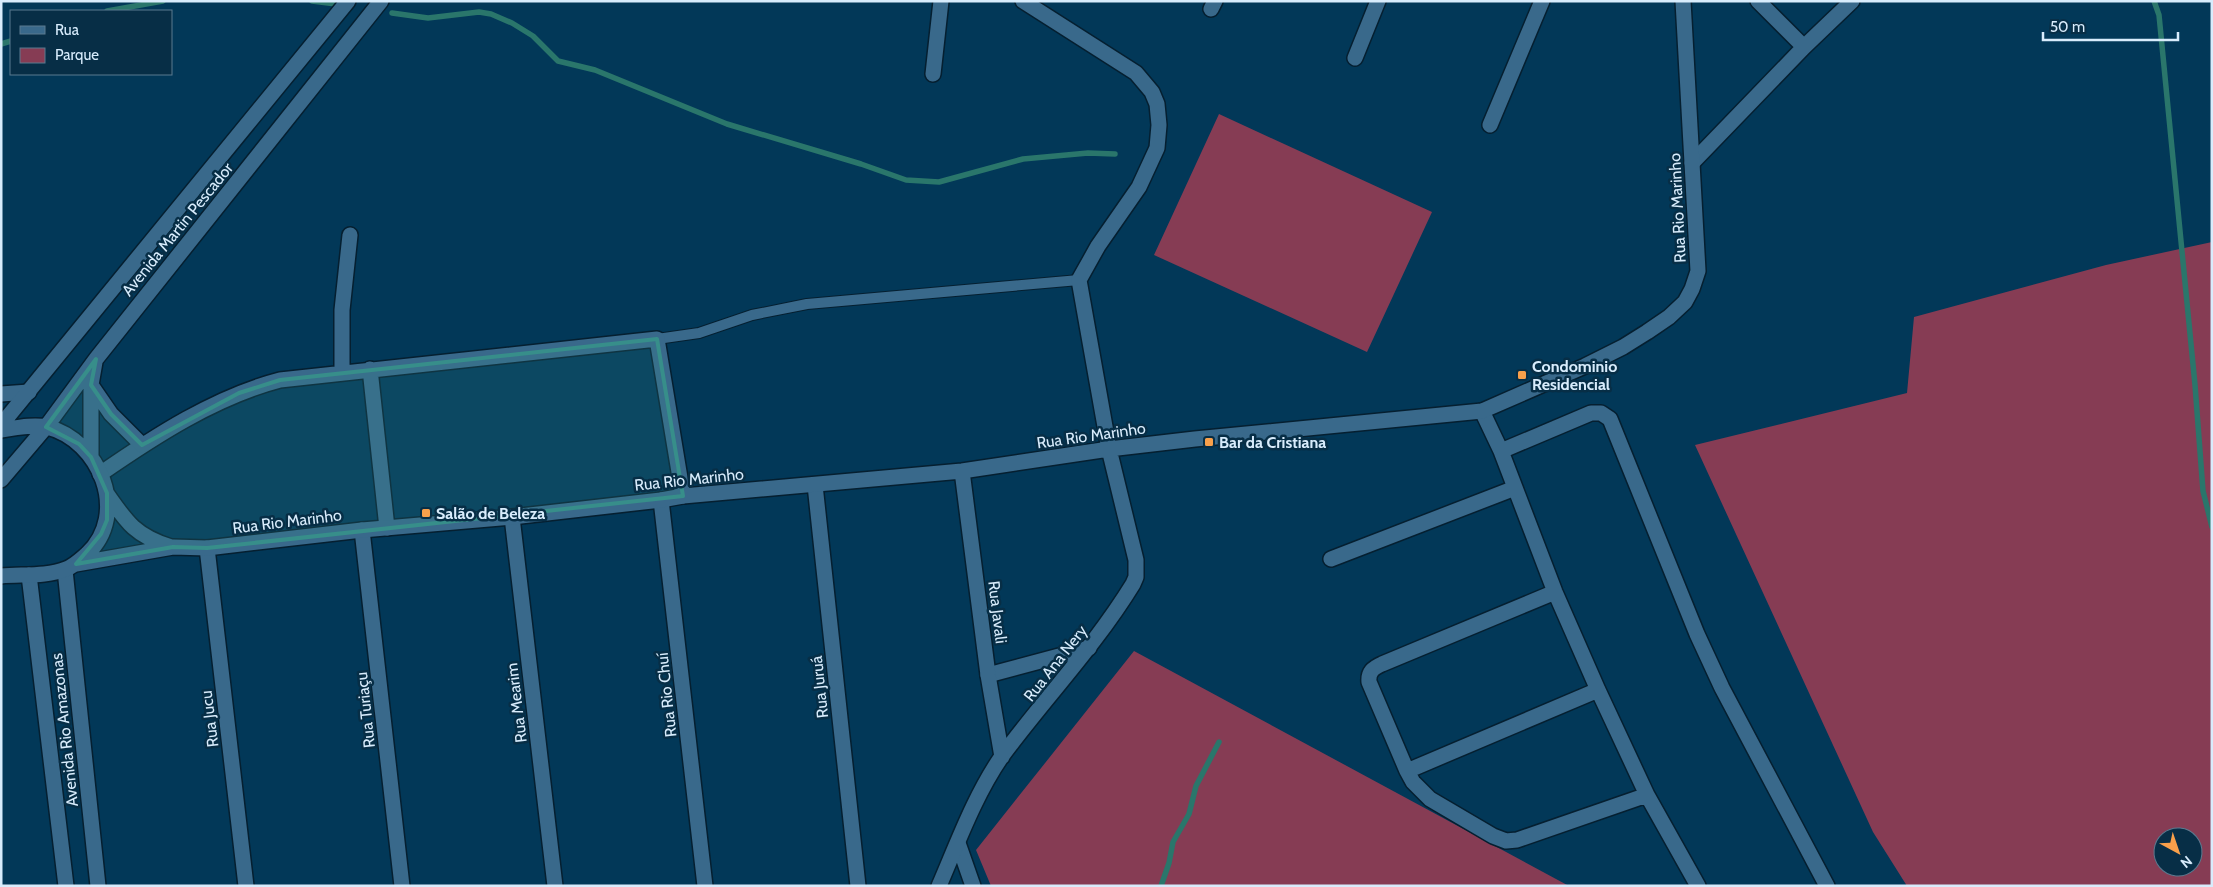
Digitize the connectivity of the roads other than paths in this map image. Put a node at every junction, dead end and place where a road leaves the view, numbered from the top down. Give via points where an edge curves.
1 (348, 1) edge
2 (381, 1) edge
3 (941, 1) edge
4 (1023, 1) edge
5 (1378, 1) edge
6 (1542, 1) edge
7 (1683, 1) edge
8 (1758, 1) edge
9 (1852, 1) edge
10 (1804, 47) junction
11 (1355, 58) dead end
12 (933, 74) dead end
13 (1490, 125) dead end
14 (1692, 163) junction
15 (350, 235) dead end
16 (1079, 280) junction
17 (657, 339) junction
18 (96, 359) junction
19 (370, 369) junction
20 (342, 372) junction
21 (91, 385) junction
22 (29, 392) junction
23 (1, 394) edge
24 (1482, 411) junction
25 (1, 425) edge
26 (46, 427) junction
27 (1, 430) edge
28 (142, 445) junction
29 (1109, 449) junction
30 (1501, 451) junction
31 (91, 457) junction
32 (962, 471) junction
33 (100, 474) junction
34 (1, 480) edge
35 (815, 485) junction
36 (1515, 488) junction
37 (107, 493) junction
38 (683, 496) junction
39 (661, 500) junction
40 (512, 517) junction
41 (387, 528) junction
42 (362, 530) junction
43 (173, 548) junction
44 (207, 548) junction
45 (1331, 560) dead end
46 (1, 563) edge
47 (70, 567) junction
48 (26, 575) junction
49 (1, 576) edge
50 (1555, 592) junction
51 (1089, 648) junction
52 (988, 675) junction
53 (1598, 690) junction
54 (1002, 757) junction
55 (1407, 771) junction
56 (1647, 795) junction
57 (958, 843) junction
58 (66, 886) edge
59 (98, 886) edge
60 (246, 886) edge
61 (402, 886) edge
62 (555, 886) edge
63 (705, 886) edge
64 (858, 886) edge
65 (939, 886) edge
66 (973, 886) edge
67 (1698, 886) edge
68 (1827, 886) edge

1 - 22 street, Avenida Martin Pescador
2 - 18 street, Avenida Martin Pescador
3 - 12 street
4 - 16 street via 1136,72 1157,104 1157,148 1139,187
5 - 11 street
6 - 13 street
7 - 14 street, Rua Rio Marinho
8 - 10 street
9 - 10 street
10 - 14 street
14 - 24 street, Rua Rio Marinho via 1698,271 1685,302 1669,317 1622,347
15 - 20 street via 343,292
16 - 17 lane via 807,304 752,315 699,333
16 - 29 street, Rua Ana Nery
17 - 19 street
17 - 38 street
18 - 21 street
18 - 26 street, Avenida Martin Pescador
19 - 20 street
19 - 41 street
20 - 28 street via 295,377 255,387
21 - 28 street via 111,414
21 - 31 street
22 - 23 street
22 - 25 street, Avenida Martin Pescador
24 - 29 street, Rua Rio Marinho
24 - 30 street
26 - 27 street
26 - 31 street via 66,435
26 - 34 street, Avenida Martin Pescador
28 - 33 street
29 - 32 street, Rua Rio Marinho
29 - 51 street, Rua Ana Nery via 1136,560 1136,577
30 - 36 street
30 - 68 street via 1591,413 1601,413 1610,419 1722,688
31 - 33 street
32 - 35 street, Rua Rio Marinho
32 - 52 street, Rua Javali
33 - 37 street
35 - 38 street, Rua Rio Marinho
35 - 64 street, Rua Juruá
36 - 45 street
36 - 50 street
37 - 43 street, Rua Rio Marinho via 134,529 154,542
37 - 47 street via 107,520 101,534 92,549
38 - 39 street, Rua Rio Marinho
39 - 40 street, Rua Rio Marinho
39 - 63 street, Rua Rio Chuí
40 - 41 street, Rua Rio Marinho
40 - 62 street, Rua Mearim
41 - 42 street, Rua Rio Marinho
42 - 44 street, Rua Rio Marinho
42 - 61 street, Rua Turiaçu
43 - 44 street, Rua Rio Marinho
43 - 47 street, Rua Rio Marinho
44 - 60 street, Rua Jucu
46 - 48 street
47 - 48 street, Rua Rio Marinho
47 - 59 street, Avenida Rio Amazonas
48 - 49 street, Rua Rio Marinho
48 - 58 street, Avenida Rio Amazonas
50 - 53 street
50 - 55 street via 1372,671 1368,676 1369,682
51 - 52 street
51 - 54 street, Rua Ana Nery
52 - 54 street, Rua Javali
53 - 55 street
53 - 56 street
54 - 57 street, Rua Ana Nery via 970,814
55 - 56 street via 1430,799 1493,836 1506,840 1529,837
56 - 67 street
57 - 65 street, Rua Ana Nery
57 - 66 street

